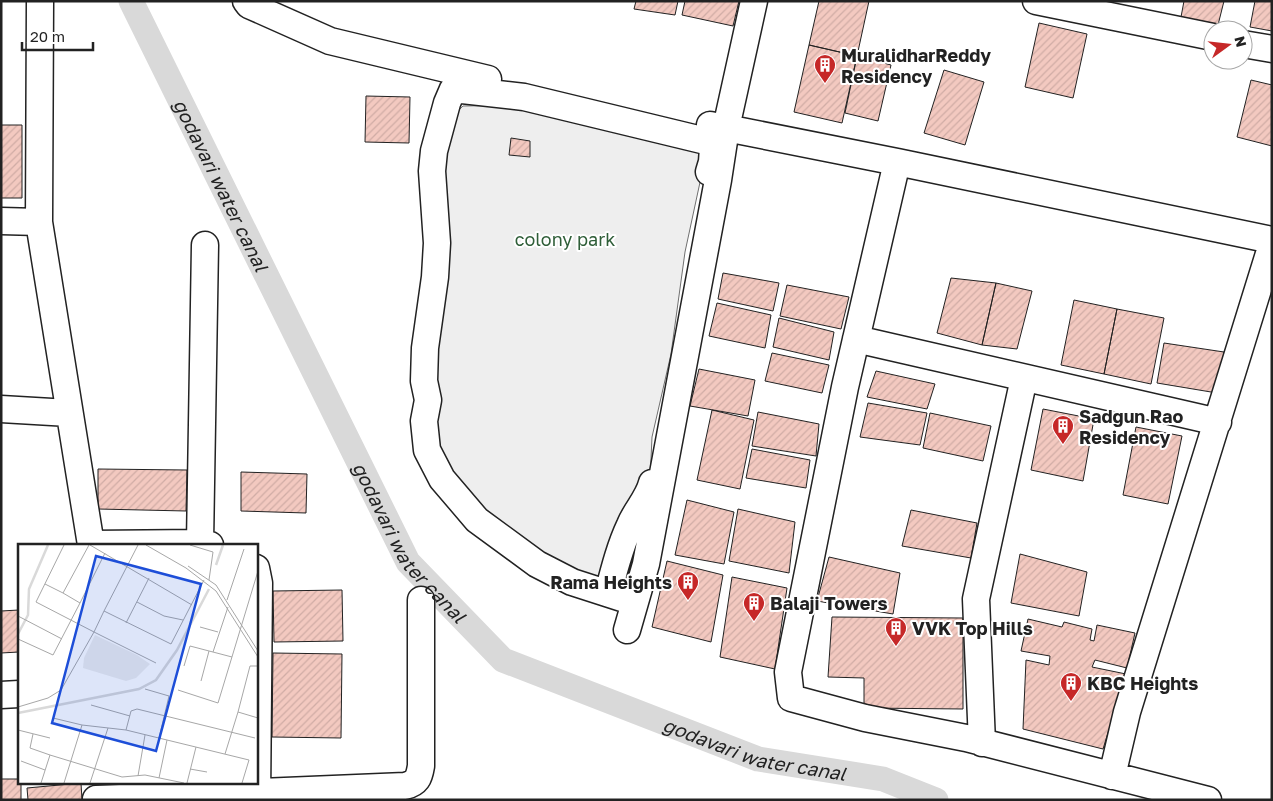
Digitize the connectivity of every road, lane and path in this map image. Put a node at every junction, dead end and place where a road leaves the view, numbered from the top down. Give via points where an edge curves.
1 (40, 1) edge
2 (246, 1) edge
3 (754, 1) edge
4 (1036, 1) edge
5 (1203, 36) edge
6 (1253, 46) edge
7 (1272, 50) edge
8 (726, 128) junction
9 (897, 162) junction
10 (1, 221) edge
11 (39, 222) junction
12 (1272, 242) edge
13 (205, 245) dead end
14 (856, 339) junction
15 (1024, 378) junction
16 (1, 409) edge
17 (69, 413) junction
18 (1218, 422) junction
19 (91, 544) edge
20 (205, 544) edge
21 (258, 578) edge
22 (608, 593) junction
23 (421, 600) dead end
24 (634, 602) junction
25 (627, 630) dead end
26 (258, 690) edge
27 (18, 694) edge
28 (1, 695) edge
29 (982, 743) junction
30 (1112, 776) junction
31 (96, 784) edge
32 (257, 796) edge
33 (96, 799) edge
34 (1208, 800) edge

1 - 11 street
2 - 8 street via 330,41 505,83
3 - 8 street
4 - 5 street
6 - 7 street
8 - 9 street
8 - 24 street via 646,564
9 - 12 street
9 - 14 street
10 - 11 street
11 - 17 street
12 - 18 street
13 - 20 street
14 - 15 street
14 - 29 street via 788,672 791,698 864,718
15 - 18 street
15 - 29 street via 976,599
16 - 17 street
17 - 19 street
18 - 30 street via 1127,712
19 - 20 street
21 - 26 street
22 - 22 street via 630,524 652,483 686,273 713,147 706,141 524,97 453,89 434,151 432,171 437,243 425,348 427,450 442,479 477,520 537,564 572,582
22 - 24 street
23 - 32 street via 421,766 415,783
24 - 25 street
27 - 28 street
29 - 30 street
30 - 34 street
31 - 33 street
32 - 33 street

